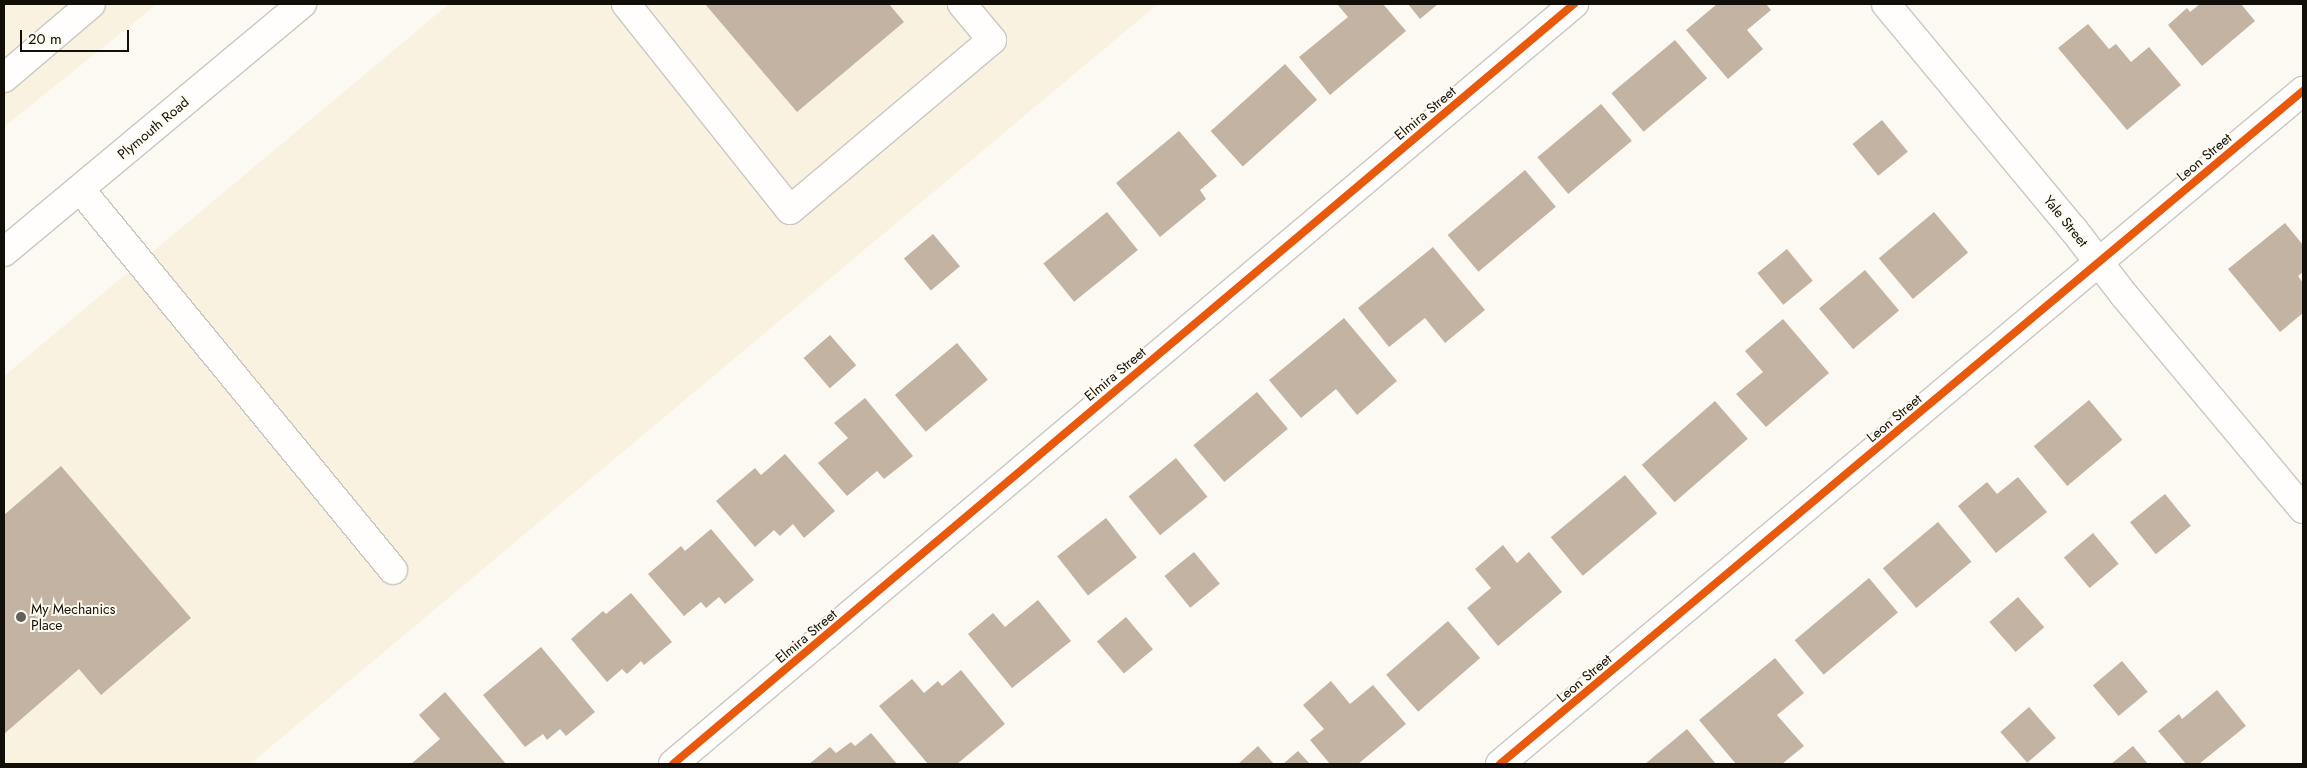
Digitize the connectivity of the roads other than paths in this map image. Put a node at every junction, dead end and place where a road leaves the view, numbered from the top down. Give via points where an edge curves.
1 (91, 4) edge
2 (302, 4) edge
3 (626, 4) edge
4 (962, 4) edge
5 (1574, 4) edge
6 (1886, 4) edge
7 (4, 78) edge
8 (2303, 91) edge
9 (80, 189) junction
10 (4, 252) edge
11 (2099, 262) junction
12 (2303, 509) edge
13 (394, 570) dead end
14 (673, 764) edge
15 (1500, 764) edge

1 - 7 street
2 - 9 street, Plymouth Road
3 - 4 street via 790,210 992,40
5 - 14 street, Elmira Street
6 - 11 street, Yale Street
8 - 11 street, Leon Street
9 - 10 street, Plymouth Road
9 - 13 street
11 - 12 street, Yale Street
11 - 15 street, Leon Street

